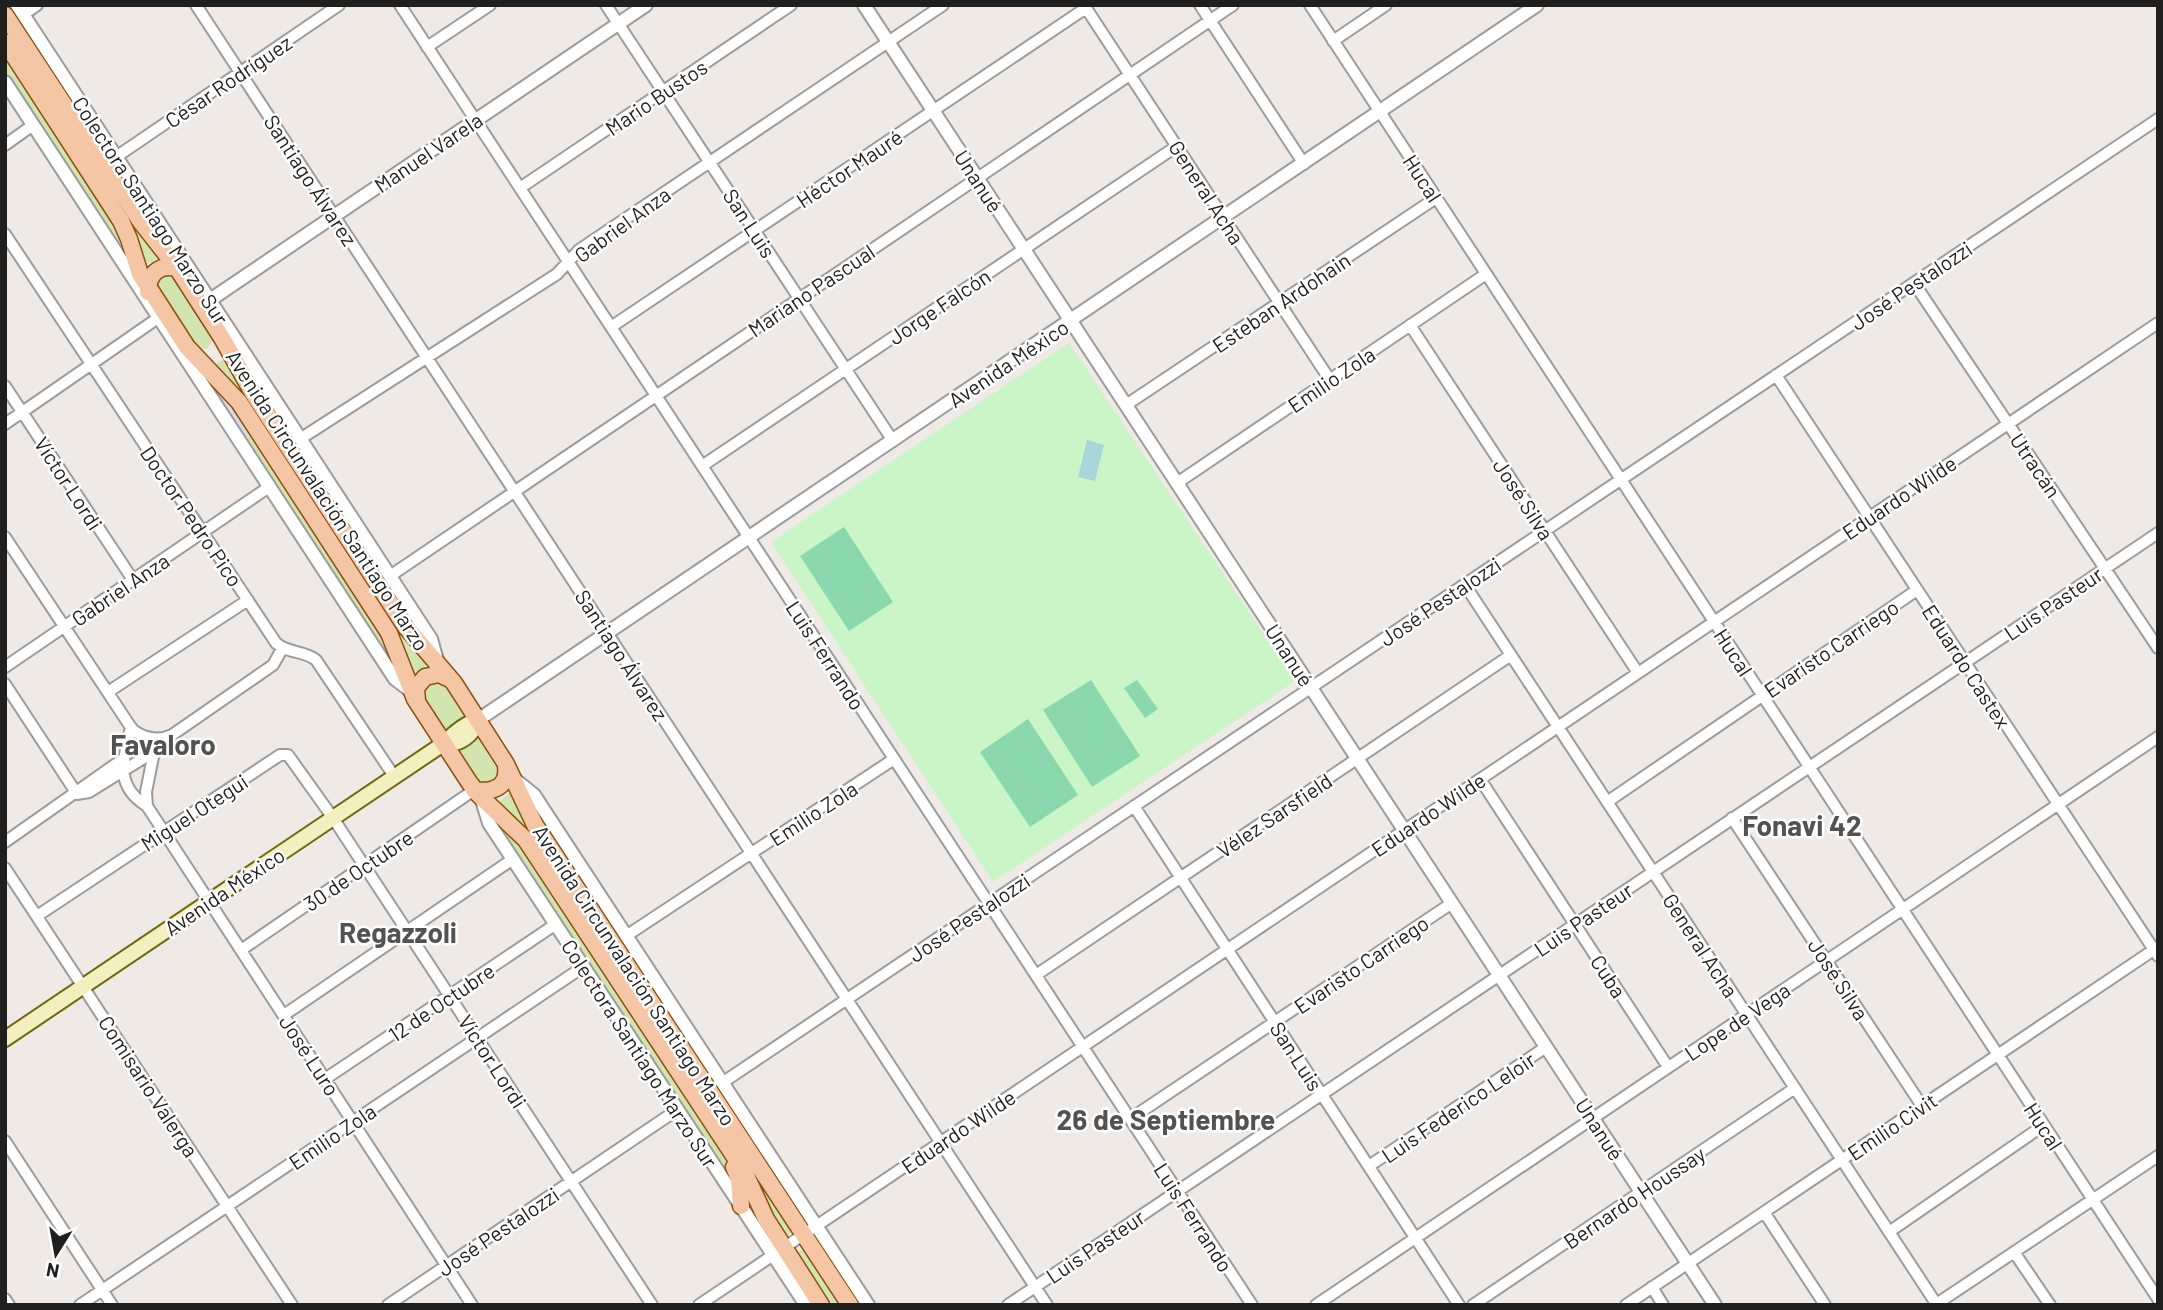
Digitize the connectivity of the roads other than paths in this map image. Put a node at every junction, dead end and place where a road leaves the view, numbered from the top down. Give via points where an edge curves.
1 (37, 5) edge
2 (195, 5) edge
3 (339, 5) edge
4 (400, 5) edge
5 (490, 5) edge
6 (606, 5) edge
7 (646, 5) edge
8 (791, 5) edge
9 (864, 5) edge
10 (943, 5) edge
11 (1200, 5) edge
12 (1233, 5) edge
13 (1310, 5) edge
14 (1386, 5) edge
15 (1535, 6) edge
16 (1085, 7) edge
17 (20, 10) edge
18 (5, 15) edge
19 (1210, 21) junction
20 (618, 24) junction
21 (1333, 41) junction
22 (888, 42) junction
23 (5, 43) edge
24 (428, 47) junction
25 (240, 73) junction
26 (1130, 75) junction
27 (5, 82) edge
28 (663, 92) junction
29 (933, 111) junction
30 (1380, 113) junction
31 (2158, 119) edge
32 (475, 120) junction
33 (33, 125) junction
34 (5, 145) edge
35 (1177, 146) junction
36 (116, 157) junction
37 (710, 163) junction
38 (1304, 164) junction
39 (977, 178) junction
40 (520, 188) junction
41 (1436, 198) junction
42 (334, 215) junction
43 (1224, 218) junction
44 (755, 231) junction
45 (5, 234) edge
46 (1024, 249) junction
47 (568, 262) junction
48 (177, 268) junction
49 (1486, 274) junction
50 (193, 275) junction
51 (1914, 283) junction
52 (148, 286) junction
53 (799, 298) junction
54 (209, 300) junction
55 (149, 303) junction
56 (1280, 303) junction
57 (158, 318) junction
58 (222, 319) junction
59 (1071, 321) junction
60 (2158, 323) edge
61 (1410, 325) junction
62 (611, 327) junction
63 (222, 338) junction
64 (180, 351) junction
65 (428, 357) junction
66 (196, 359) junction
67 (92, 365) junction
68 (846, 369) junction
69 (1776, 375) junction
70 (1330, 380) junction
71 (5, 386) edge
72 (656, 396) junction
73 (1126, 405) junction
74 (22, 412) junction
75 (5, 424) edge
76 (2008, 424) junction
77 (300, 439) junction
78 (893, 441) junction
79 (702, 466) junction
80 (1621, 480) junction
81 (1177, 483) junction
82 (269, 487) junction
83 (515, 491) junction
84 (1870, 517) junction
85 (1545, 531) junction
86 (203, 532) junction
87 (2158, 533) edge
88 (5, 537) edge
89 (749, 538) junction
90 (2105, 568) junction
91 (390, 576) junction
92 (133, 580) junction
93 (1465, 584) junction
94 (1917, 590) junction
95 (248, 600) junction
96 (1714, 622) junction
97 (64, 626) junction
98 (608, 633) junction
99 (2158, 648) edge
100 (282, 649) junction
101 (1511, 655) junction
102 (1965, 662) junction
103 (438, 664) junction
104 (5, 667) edge
105 (1638, 673) junction
106 (454, 683) junction
107 (5, 684) edge
108 (1311, 688) junction
109 (108, 692) junction
110 (1762, 696) junction
111 (415, 699) junction
112 (478, 720) junction
113 (131, 727) junction
114 (1558, 727) junction
115 (172, 736) junction
116 (2158, 737) edge
117 (156, 738) junction
118 (443, 743) junction
119 (155, 751) junction
120 (124, 759) junction
121 (894, 759) junction
122 (1358, 759) junction
123 (504, 760) junction
124 (1809, 767) junction
125 (122, 771) junction
126 (394, 776) junction
127 (512, 778) junction
128 (1480, 779) junction
129 (77, 794) junction
130 (478, 794) junction
131 (1607, 802) junction
132 (2058, 804) junction
133 (148, 806) junction
134 (1134, 806) junction
135 (333, 818) junction
136 (1732, 818) junction
137 (1404, 830) junction
138 (164, 831) junction
139 (5, 842) edge
140 (751, 853) junction
141 (513, 859) junction
142 (364, 866) junction
143 (5, 868) edge
144 (1653, 872) junction
145 (1181, 878) junction
146 (209, 901) junction
147 (1452, 903) junction
148 (989, 904) junction
149 (1902, 909) junction
150 (37, 916) junction
151 (556, 924) junction
152 (1575, 924) junction
153 (407, 931) junction
154 (626, 936) junction
155 (241, 950) junction
156 (1227, 950) junction
157 (2156, 951) edge
158 (1826, 961) junction
159 (583, 967) junction
160 (1036, 975) junction
161 (1499, 975) junction
162 (83, 986) junction
163 (450, 996) junction
164 (847, 999) junction
165 (1747, 1014) junction
166 (284, 1015) junction
167 (1275, 1022) junction
168 (477, 1038) junction
169 (5, 1039) edge
170 (1083, 1047) junction
171 (1546, 1047) junction
172 (1998, 1055) junction
173 (1668, 1067) junction
174 (325, 1079) junction
175 (722, 1083) junction
176 (1795, 1088) junction
177 (1322, 1094) junction
178 (694, 1095) junction
179 (1922, 1106) junction
180 (677, 1110) junction
181 (1593, 1118) junction
182 (1130, 1119) junction
183 (353, 1121) junction
184 (2044, 1125) junction
185 (5, 1141) edge
186 (941, 1143) junction
187 (2158, 1156) edge
188 (1842, 1159) junction
189 (1369, 1166) junction
190 (572, 1181) junction
191 (1177, 1191) junction
192 (1641, 1192) junction
193 (2092, 1199) junction
194 (227, 1206) junction
195 (741, 1206) junction
196 (1764, 1212) junction
197 (811, 1230) junction
198 (1889, 1232) junction
199 (1416, 1238) junction
200 (779, 1251) junction
201 (2014, 1252) junction
202 (1688, 1263) junction
203 (446, 1265) junction
204 (1035, 1287) junction
205 (1652, 1287) junction
206 (103, 1290) junction
207 (5, 1299) edge
208 (2158, 1299) edge
209 (9, 1305) edge
210 (80, 1305) edge
211 (113, 1305) edge
212 (292, 1305) edge
213 (388, 1305) edge
214 (472, 1305) edge
215 (652, 1305) edge
216 (699, 1305) edge
217 (806, 1305) edge
218 (821, 1305) edge
219 (850, 1305) edge
220 (868, 1305) edge
221 (1008, 1305) edge
222 (1046, 1305) edge
223 (1252, 1305) edge
224 (1316, 1305) edge
225 (1460, 1305) edge
226 (1473, 1305) edge
227 (1626, 1305) edge
228 (1663, 1305) edge
229 (1715, 1305) edge
230 (1825, 1305) edge
231 (1936, 1305) edge
232 (2050, 1305) edge

1 - 17 street
2 - 25 street, Santiago Álvarez
3 - 25 street, César Rodríguez
4 - 24 street, Luis Ferrando
5 - 24 street
6 - 20 street, San Luis
7 - 20 street, Manuel Varela
8 - 28 street, Mario Bustos
9 - 22 street, Unanué
10 - 22 street, Gabriel Anza
11 - 19 street
12 - 19 street, Mariano Pascual
13 - 21 street, Hucal
14 - 21 street
15 - 30 street, Avenida México
16 - 26 street, General Acha
16 - 29 street, Héctor Mauré
17 - 36 street, Colectora Santiago Marzo Sur
18 - 48 main road, Avenida Circunvalación Santiago Marzo via 141,222
19 - 26 street, Mariano Pascual
19 - 38 street
20 - 28 street, San Luis
20 - 32 street, Manuel Varela
21 - 30 street, Hucal
22 - 29 street, Unanué
22 - 37 street, Gabriel Anza
23 - 52 main road, Avenida Circunvalación Santiago Marzo via 121,221
24 - 32 street, Luis Ferrando
25 - 36 street, César Rodríguez
25 - 42 street, Santiago Álvarez
26 - 35 street, General Acha
26 - 39 street, Mariano Pascual
27 - 33 street
28 - 37 street, San Luis
28 - 40 street, Mario Bustos
29 - 39 street, Unanué
29 - 44 street, Héctor Mauré
30 - 38 street, Avenida México
30 - 41 street, Hucal
31 - 51 street, José Pestalozzi
32 - 40 street, Luis Ferrando
32 - 42 street, Manuel Varela
33 - 34 street
33 - 55 street
35 - 43 street, General Acha
35 - 46 street, Jorge Falcón
36 - 50 street, Colectora Santiago Marzo Sur
37 - 44 street, San Luis
37 - 47 street, Gabriel Anza via 579,250
38 - 43 street, Avenida México
39 - 46 street, Unanué
39 - 53 street, Mariano Pascual
40 - 47 street, Luis Ferrando
41 - 49 street, Hucal
41 - 56 street, Esteban Ardohain
42 - 54 street, Manuel Varela
42 - 65 street, Santiago Álvarez
43 - 56 street, General Acha
43 - 59 street, Avenida México
44 - 53 street, San Luis
44 - 62 street, Héctor Mauré
45 - 67 street, Doctor Pedro Pico
46 - 59 street, Unanué
46 - 68 street, Jorge Falcón
47 - 62 street, Luis Ferrando
47 - 65 street, Gabriel Anza via 557,274
48 - 50 main road
48 - 52 main road via 157,270
48 - 63 main road, Avenida Circunvalación Santiago Marzo
49 - 61 street, Emilio Zola
49 - 80 street, Hucal
50 - 54 street, Colectora Santiago Marzo Sur
51 - 69 street, José Pestalozzi
51 - 76 street, Utracán
52 - 55 main road
52 - 66 main road, Avenida Circunvalación Santiago Marzo
53 - 68 street, San Luis
53 - 72 street, Mariano Pascual
54 - 58 street, Colectora Santiago Marzo Sur
55 - 57 street
56 - 70 street, General Acha
56 - 73 street, Esteban Ardohain
57 - 64 street
57 - 67 street
58 - 63 main road
58 - 77 street, Colectora Santiago Marzo Sur
59 - 73 street, Unanué
59 - 78 street, Avenida México
60 - 76 street, Eduardo Wilde
61 - 70 street, Emilio Zola
61 - 85 street, José Silva
62 - 72 street, Luis Ferrando
63 - 66 main road via 213,355
63 - 103 main road, Avenida Circunvalación Santiago Marzo via 401,620
64 - 66 main road
64 - 82 street
65 - 77 street, Gabriel Anza
65 - 83 street, Santiago Álvarez
66 - 111 main road, Avenida Circunvalación Santiago Marzo via 239,402 389,632
67 - 74 street
67 - 86 street, Doctor Pedro Pico
68 - 78 street, San Luis
68 - 79 street, Jorge Falcón
69 - 80 street, José Pestalozzi
69 - 84 street, Eduardo Castex
70 - 81 street, Emilio Zola
71 - 74 street, Víctor Lordi
72 - 79 street, Luis Ferrando
72 - 83 street, Mariano Pascual
73 - 81 street, Unanué
74 - 75 street
74 - 92 street, Víctor Lordi
76 - 84 street, Eduardo Wilde
76 - 90 street, Utracán
77 - 91 street, Colectora Santiago Marzo Sur
78 - 89 street, Avenida México
79 - 89 street, Luis Ferrando
80 - 85 street, José Pestalozzi
80 - 96 street, Hucal
81 - 108 street, Unanué
82 - 86 street, Gabriel Anza
82 - 111 street via 395,679
83 - 91 street, Mariano Pascual
83 - 98 street, Santiago Álvarez
84 - 94 street, Eduardo Castex
84 - 96 street, Eduardo Wilde
85 - 93 street, José Pestalozzi
85 - 105 street, José Silva
86 - 92 street, Gabriel Anza
86 - 95 street, Doctor Pedro Pico
87 - 90 street, Luis Pasteur
88 - 97 street
89 - 98 street, Avenida México
89 - 121 street, Luis Ferrando
90 - 99 street, Utracán
90 - 102 street, Luis Pasteur
91 - 103 street, Colectora Santiago Marzo Sur via 432,642
92 - 97 street, Gabriel Anza
93 - 101 street, General Acha
93 - 108 street, José Pestalozzi
94 - 102 street, Eduardo Castex
94 - 110 street, Evaristo Carriego
95 - 100 street, Doctor Pedro Pico
95 - 109 street
96 - 105 street, Eduardo Wilde
96 - 110 street, Hucal
97 - 104 street, Gabriel Anza
97 - 109 street
98 - 112 street, Avenida México
98 - 140 street, Santiago Álvarez
100 - 115 street via 273,665
100 - 126 street via 318,661
101 - 114 street, General Acha
101 - 122 street, Vélez Sarsfield
102 - 124 street, Luis Pasteur
102 - 132 street, Eduardo Castex
103 - 106 main road, Avenida Circunvalación Santiago Marzo
105 - 114 street, Eduardo Wilde
106 - 111 main road via 443,674 425,677
106 - 112 main road, Avenida Circunvalación Santiago Marzo
107 - 129 street
108 - 122 street, Unanué
108 - 134 street, José Pestalozzi
109 - 113 street
110 - 124 street, Hucal
110 - 131 street, Evaristo Carriego
111 - 118 main road, Avenida Circunvalación Santiago Marzo
112 - 118 main road, Avenida México via 474,731 456,744
112 - 123 main road, Avenida Circunvalación Santiago Marzo
113 - 117 street via 138,734
113 - 120 street
114 - 128 street, Eduardo Wilde
114 - 131 street, General Acha
115 - 117 street
115 - 119 street
116 - 132 street, Lope de Vega
117 - 119 street
118 - 126 main road, Avenida México
118 - 130 main road, Avenida Circunvalación Santiago Marzo
119 - 125 street
119 - 133 street via 146,792
120 - 125 street
120 - 129 street
121 - 140 street, Emilio Zola
121 - 148 street, Luis Ferrando
122 - 137 street, Unanué
122 - 145 street, Vélez Sarsfield
123 - 127 main road, Avenida Circunvalación Santiago Marzo
123 - 130 main road via 507,774 500,786
124 - 136 street, Luis Pasteur
124 - 149 street, Hucal
125 - 129 street via 89,792
125 - 133 street, José Luro via 136,797
126 - 135 main road, Avenida México
127 - 154 street via 534,795
127 - 197 main road, Avenida Circunvalación Santiago Marzo via 535,825
128 - 137 street, Eduardo Wilde
128 - 152 street, Cuba
129 - 139 street
130 - 141 street, Colectora Santiago Marzo Sur via 486,817
130 - 142 street, 30 de Octubre
130 - 178 main road, Avenida Circunvalación Santiago Marzo via 526,840
131 - 144 street, General Acha
132 - 149 street, Lope de Vega
132 - 157 street, Eduardo Castex
133 - 138 street, José Luro
134 - 145 street, San Luis
134 - 148 street, José Pestalozzi
135 - 138 street, Miguel Otegui via 292,758 284,754
135 - 142 street, Víctor Lordi
135 - 146 main road, Avenida México
136 - 144 street, Luis Pasteur
136 - 158 street, José Silva
137 - 147 street, Unanué
137 - 156 street, Eduardo Wilde
138 - 146 street, José Luro
138 - 150 street, Miguel Otegui
140 - 154 street, Emilio Zola
140 - 164 street, Santiago Álvarez
141 - 151 street, Colectora Santiago Marzo Sur
141 - 153 street
142 - 153 street, Víctor Lordi
142 - 155 street, 30 de Octubre
143 - 150 street, Comisario Valerga
144 - 152 street, Luis Pasteur
144 - 165 street, General Acha
145 - 156 street, San Luis
145 - 160 street, Vélez Sarsfield
146 - 155 street, José Luro
146 - 162 main road, Avenida México
147 - 161 street, Unanué
147 - 167 street, Evaristo Carriego
148 - 160 street, Luis Ferrando
148 - 164 street, José Pestalozzi
149 - 158 street, Lope de Vega
149 - 172 street, Hucal
150 - 162 street, Comisario Valerga
151 - 159 street, Colectora Santiago Marzo Sur
151 - 163 street, 12 de Octubre
152 - 161 street, Luis Pasteur
152 - 173 street, Cuba
153 - 163 street, Víctor Lordi
153 - 166 street
154 - 175 street
155 - 166 street, José Luro
156 - 167 street, San Luis
156 - 170 street, Eduardo Wilde
157 - 172 street, Emilio Civit
158 - 165 street, Lope de Vega
158 - 179 street, José Silva
159 - 168 street, Emilio Zola
159 - 180 street, Colectora Santiago Marzo Sur
160 - 170 street, Luis Ferrando
161 - 171 street, Unanué
161 - 177 street, Luis Pasteur
162 - 169 main road, Avenida México
162 - 194 street, Comisario Valerga
163 - 168 street, Víctor Lordi
163 - 174 street, 12 de Octubre
164 - 175 street, José Pestalozzi
164 - 186 street, Santiago Álvarez
165 - 173 street, Lope de Vega
165 - 176 street, General Acha
166 - 174 street, José Luro
167 - 177 street, San Luis
167 - 182 street, Evaristo Carriego
168 - 183 street, Emilio Zola
168 - 190 street, Víctor Lordi
170 - 182 street, Luis Ferrando
170 - 186 street, Eduardo Wilde
171 - 181 street, Unanué
171 - 189 street, Luis Federico Leloir
172 - 179 street, Emilio Civit
172 - 184 street, Hucal
173 - 181 street, Lope de Vega
174 - 183 street, José Luro
175 - 197 street
176 - 188 street, General Acha
176 - 192 street, Bernardo Houssay
177 - 189 street, San Luis
177 - 191 street, Luis Pasteur
178 - 195 main road via 738,1175
178 - 200 main road, Avenida Circunvalación Santiago Marzo via 747,1175
179 - 188 street, Emilio Civit
180 - 190 street, José Pestalozzi
180 - 195 street, Colectora Santiago Marzo Sur
181 - 192 street, Unanué
181 - 199 street, Lope de Vega
182 - 191 street, Luis Ferrando
183 - 194 street, Emilio Zola
183 - 203 street, José Luro
184 - 193 street, Hucal
184 - 198 street
185 - 206 street
186 - 197 street, Eduardo Wilde
186 - 204 street, Santiago Álvarez
187 - 193 street
188 - 196 street, Emilio Civit
188 - 198 street, General Acha
189 - 199 street, San Luis
190 - 203 street, José Pestalozzi
190 - 215 street, Víctor Lordi
191 - 204 street, Luis Pasteur
191 - 223 street, Luis Ferrando
192 - 202 street, Unanué
192 - 226 street, Bernardo Houssay
193 - 201 street
193 - 208 street, Hucal
194 - 206 street, Emilio Zola
194 - 212 street, Comisario Valerga
195 - 200 street, Colectora Santiago Marzo Sur
196 - 202 street, Emilio Civit
196 - 230 street
197 - 200 street, Eduardo Wilde
197 - 219 main road, Avenida Circunvalación Santiago Marzo
197 - 220 street
198 - 231 street, General Acha
199 - 224 street, Lope de Vega
199 - 225 street, San Luis
200 - 216 street, Eduardo Wilde
200 - 217 street, Colectora Santiago Marzo Sur
200 - 218 main road, Avenida Circunvalación Santiago Marzo
201 - 231 street
201 - 232 street
202 - 205 street, Emilio Civit
202 - 229 street, Unanué
203 - 213 street, José Pestalozzi
203 - 214 street, José Luro
204 - 221 street, Luis Pasteur
204 - 222 street, Santiago Álvarez
205 - 227 street, Emilio Civit
205 - 228 street
206 - 210 street, Emilio Zola
206 - 211 street
207 - 209 street

